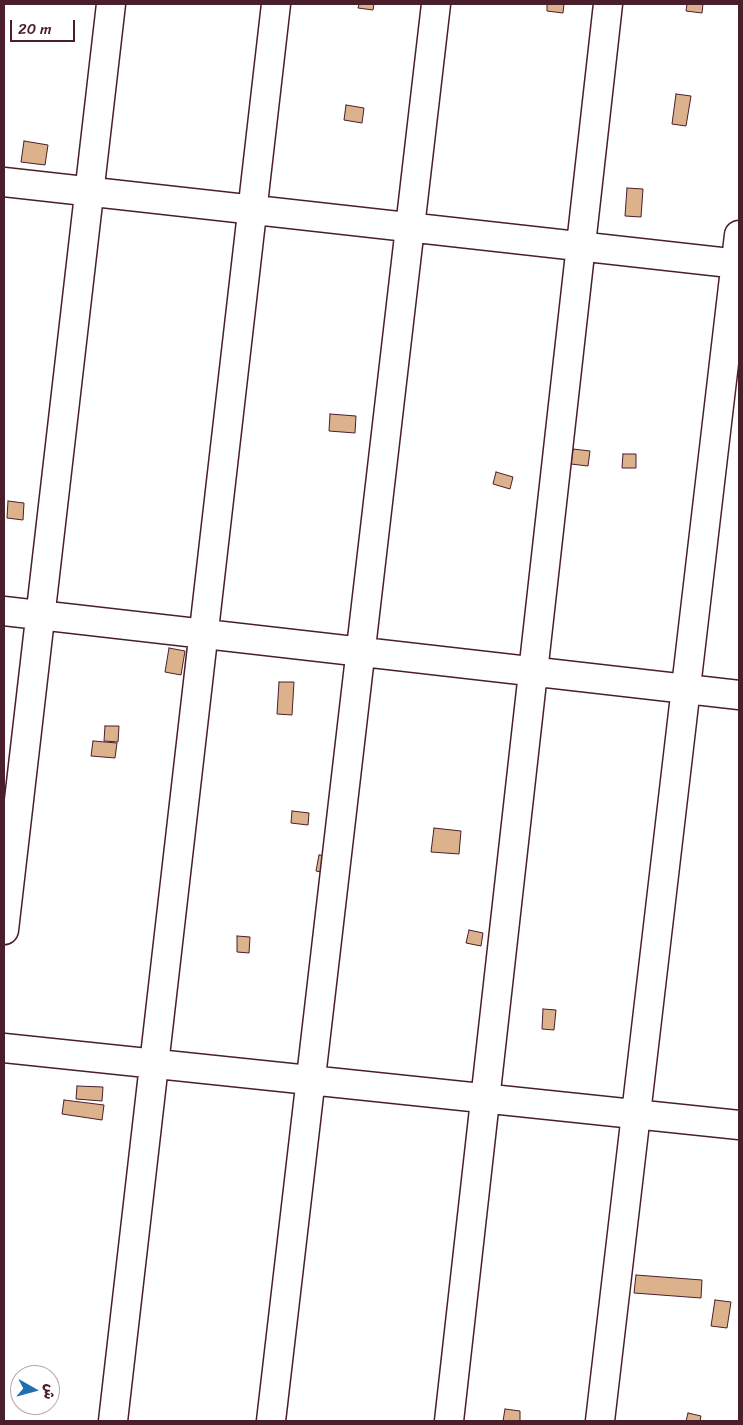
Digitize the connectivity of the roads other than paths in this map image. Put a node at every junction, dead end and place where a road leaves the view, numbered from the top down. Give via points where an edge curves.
1 (111, 4) edge
2 (276, 4) edge
3 (436, 4) edge
4 (608, 4) edge
5 (4, 182) edge
6 (89, 192) junction
7 (252, 210) junction
8 (410, 228) junction
9 (739, 235) edge
10 (580, 247) junction
11 (738, 264) edge
12 (4, 611) edge
13 (40, 615) junction
14 (204, 634) junction
15 (361, 652) junction
16 (533, 671) junction
17 (686, 689) junction
18 (739, 695) edge
19 (4, 930) edge
20 (4, 1048) edge
21 (155, 1064) junction
22 (311, 1080) junction
23 (485, 1099) junction
24 (636, 1114) junction
25 (739, 1125) edge
26 (113, 1421) edge
27 (271, 1421) edge
28 (449, 1421) edge
29 (600, 1421) edge

1 - 6 street
2 - 7 street
3 - 8 street
4 - 10 street
5 - 6 street
6 - 7 street
6 - 13 street
7 - 8 street
7 - 14 street
8 - 10 street
8 - 15 street
9 - 11 street
10 - 11 street
10 - 16 street
11 - 17 street
12 - 13 street
13 - 14 street
13 - 19 street
14 - 15 street
14 - 21 street
15 - 16 street
15 - 22 street
16 - 17 street
16 - 23 street
17 - 18 street
17 - 24 street
20 - 21 street
21 - 22 street
21 - 26 street
22 - 23 street
22 - 27 street
23 - 24 street
23 - 28 street
24 - 25 street
24 - 29 street

